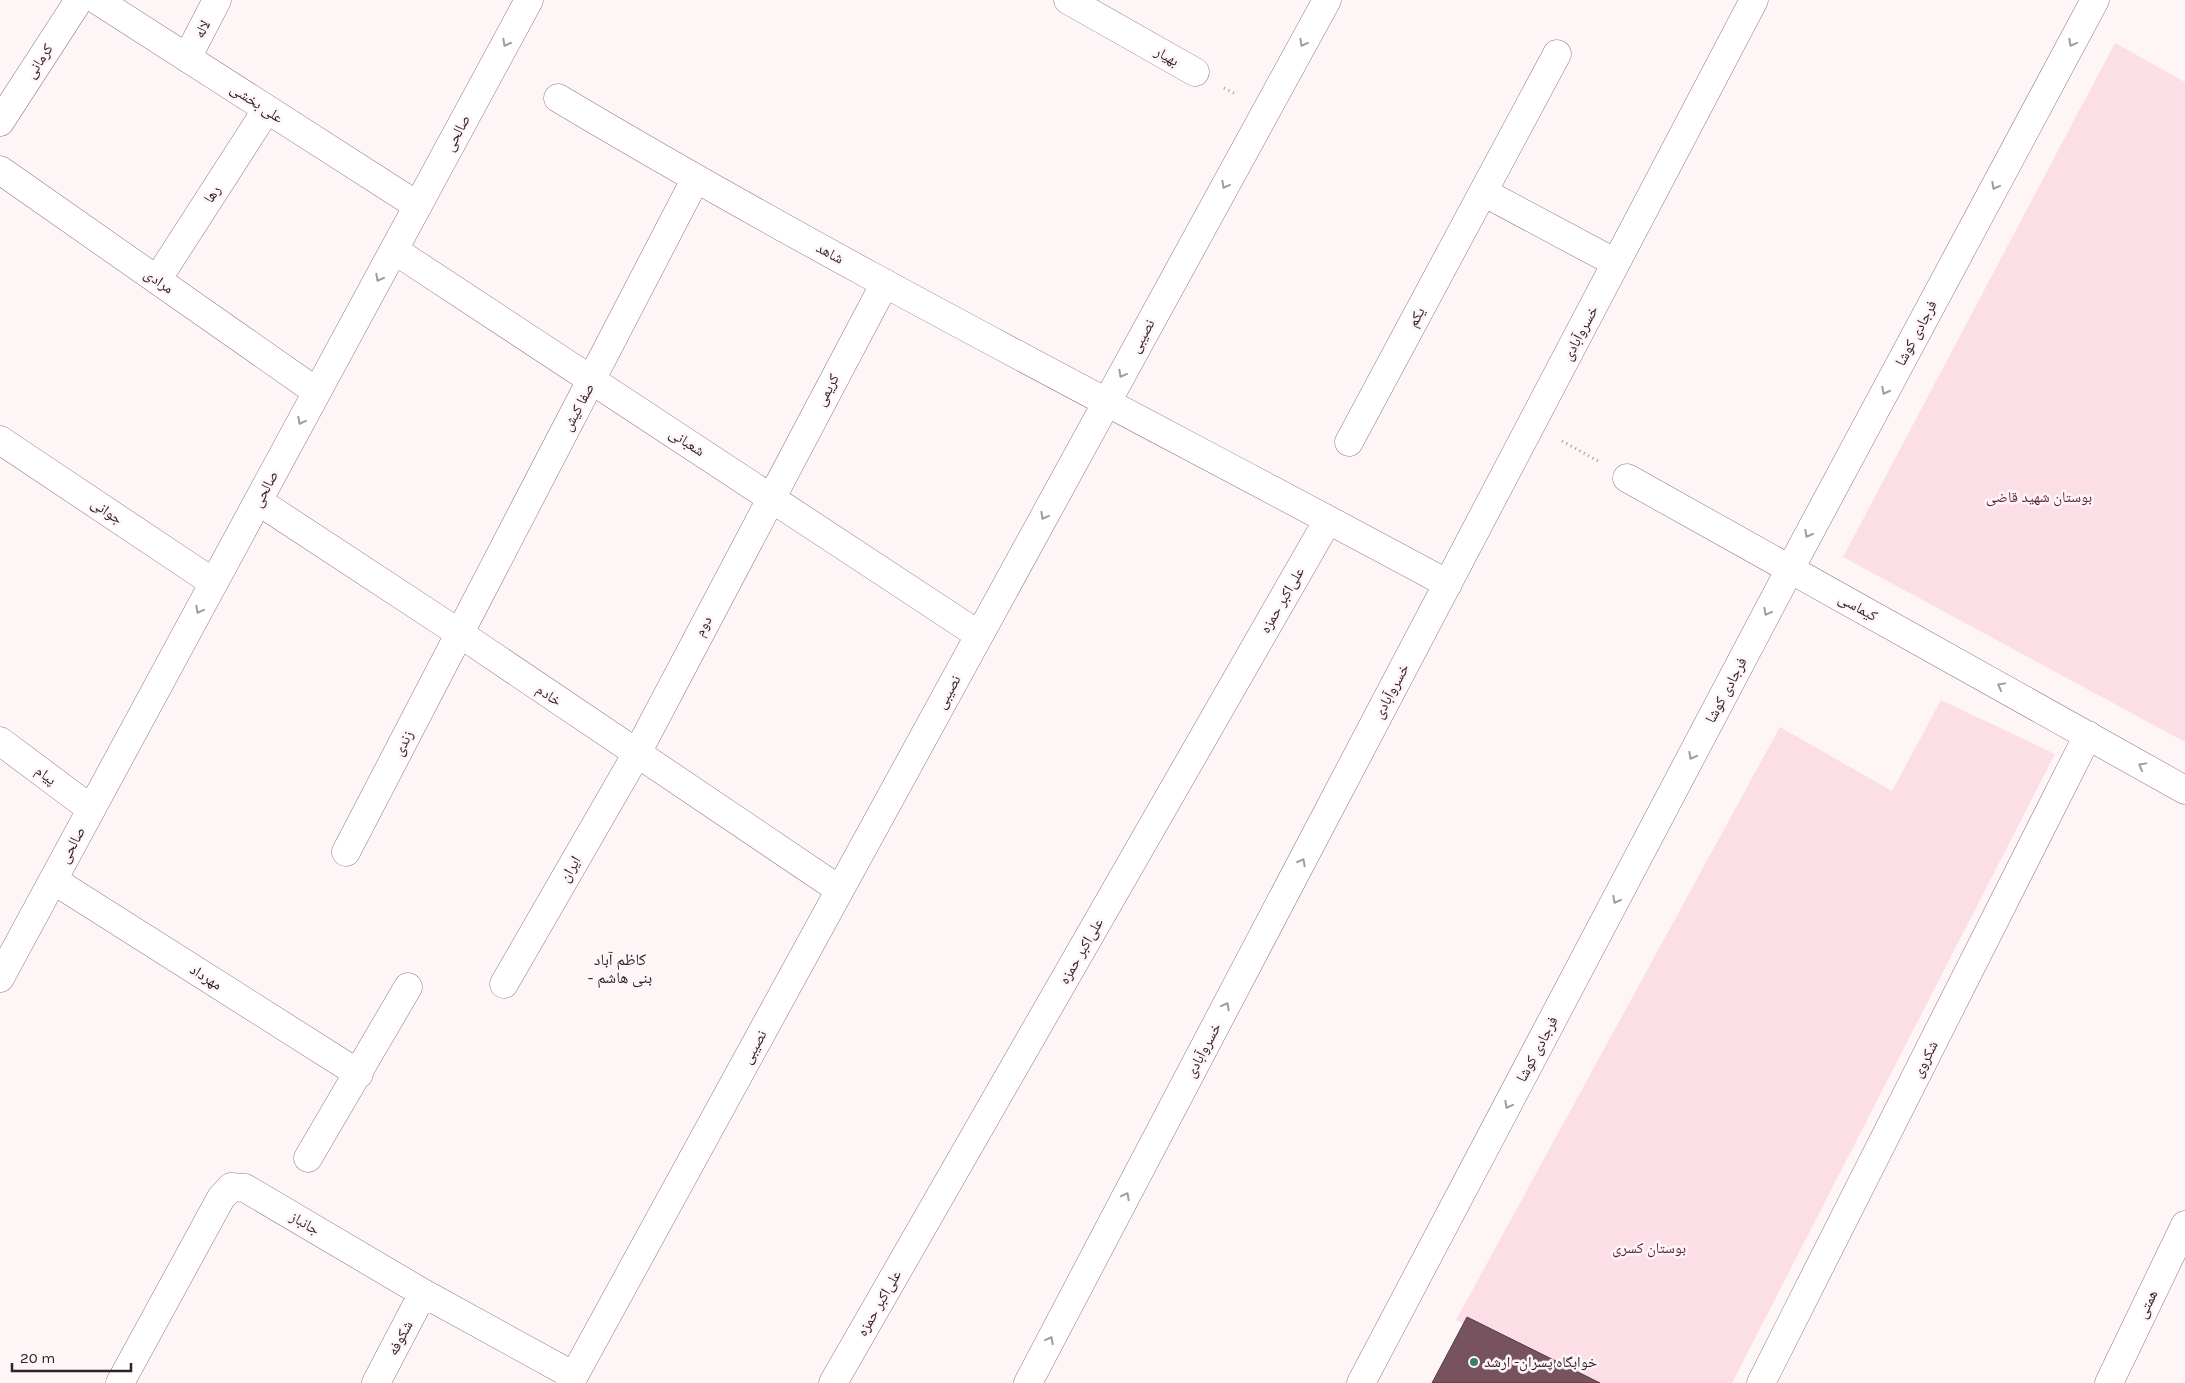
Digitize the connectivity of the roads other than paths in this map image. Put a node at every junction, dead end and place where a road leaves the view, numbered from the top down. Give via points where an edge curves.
1 (78, 0) edge
2 (97, 0) edge
3 (217, 0) edge
4 (529, 0) edge
5 (1068, 0) edge
6 (1327, 0) edge
7 (1754, 0) edge
8 (2095, 0) edge
9 (1557, 54) dead end
10 (187, 58) junction
11 (1194, 72) road end
12 (558, 98) dead end
13 (267, 109) junction
14 (0, 122) edge
15 (0, 170) edge
16 (695, 180) junction
17 (1483, 192) junction
18 (418, 206) junction
19 (394, 250) junction
20 (1616, 263) junction
21 (157, 280) junction
22 (885, 283) junction
23 (593, 381) junction
24 (317, 392) junction
25 (1106, 403) junction
26 (0, 440) edge
27 (1349, 442) dead end
28 (1627, 478) road end
29 (770, 497) junction
30 (258, 501) junction
31 (1328, 520) junction
32 (1790, 569) junction
33 (214, 583) junction
34 (1448, 584) junction
35 (459, 633) junction
36 (979, 635) junction
37 (2088, 735) junction
38 (0, 741) edge
39 (636, 755) junction
40 (2185, 790) edge
41 (91, 809) junction
42 (346, 852) dead end
43 (53, 880) junction
44 (840, 890) junction
45 (3, 966) edge
46 (504, 984) dead end
47 (408, 987) dead end
48 (359, 1074) junction
49 (308, 1158) dead end
50 (2185, 1225) edge
51 (423, 1293) junction
52 (572, 1379) edge
53 (120, 1383) edge
54 (376, 1383) edge
55 (833, 1383) edge
56 (1028, 1383) edge
57 (1362, 1383) edge
58 (1761, 1383) edge
59 (2109, 1383) edge

1 - 14 street, کرمانی
2 - 10 street, علی بخشی
3 - 10 street, لاله
4 -> 18 street, صالحی
5 - 11 street, بهیار
6 -> 25 street, نصیبی
7 - 20 street, خسروآبادی
8 -> 32 street, فرجادی کوشا
9 - 17 street, یکم
10 - 13 street, علی بخشی
12 - 16 street, شاهد
13 - 18 street, علی بخشی
13 - 21 street, رها
15 - 21 street, مرادی
16 - 22 street, شاهد
16 - 23 street, صفا کیش
17 - 20 street
17 - 27 street, یکم
18 - 19 street, صالحی
19 - 23 street, شعبانی
19 -> 24 street, صالحی
20 - 34 street, خسروآبادی
21 - 24 street, مرادی
22 - 25 street, شاهد
22 - 29 street, کریمی
23 - 29 street, شعبانی
23 - 35 street, صفا کیش
24 -> 30 street, صالحی
25 - 31 street, شاهد
25 -> 36 street, نصیبی
26 - 33 street, جوانی
28 - 32 street, کیماسی
29 - 36 street, شعبانی
29 - 39 street, دوم
30 - 33 street, صالحی
30 - 35 street, خادم
31 - 34 street, شاهد
31 - 55 street, علی‌اکبر حمزه
37 -> 32 street, کیماسی
32 -> 57 street, فرجادی کوشا
33 -> 41 street, صالحی
56 -> 34 street, خسروآبادی
35 - 39 street, خادم
35 - 42 street, زندی
36 - 44 street, نصیبی
40 -> 37 street, کیماسی
37 - 58 street, شکروی
38 - 41 street, پیام
39 - 44 street, خادم
39 - 46 street, ایران
41 - 43 street, صالحی
43 - 45 street, صالحی
43 - 48 street, مهرداد
44 - 52 street, نصیبی
47 - 48 street
48 - 49 street
50 - 59 street, همتی
51 - 52 street, جانباز
51 - 53 street, جانباز via 245,1188 231,1187 221,1198
51 - 54 street, شکوفه

